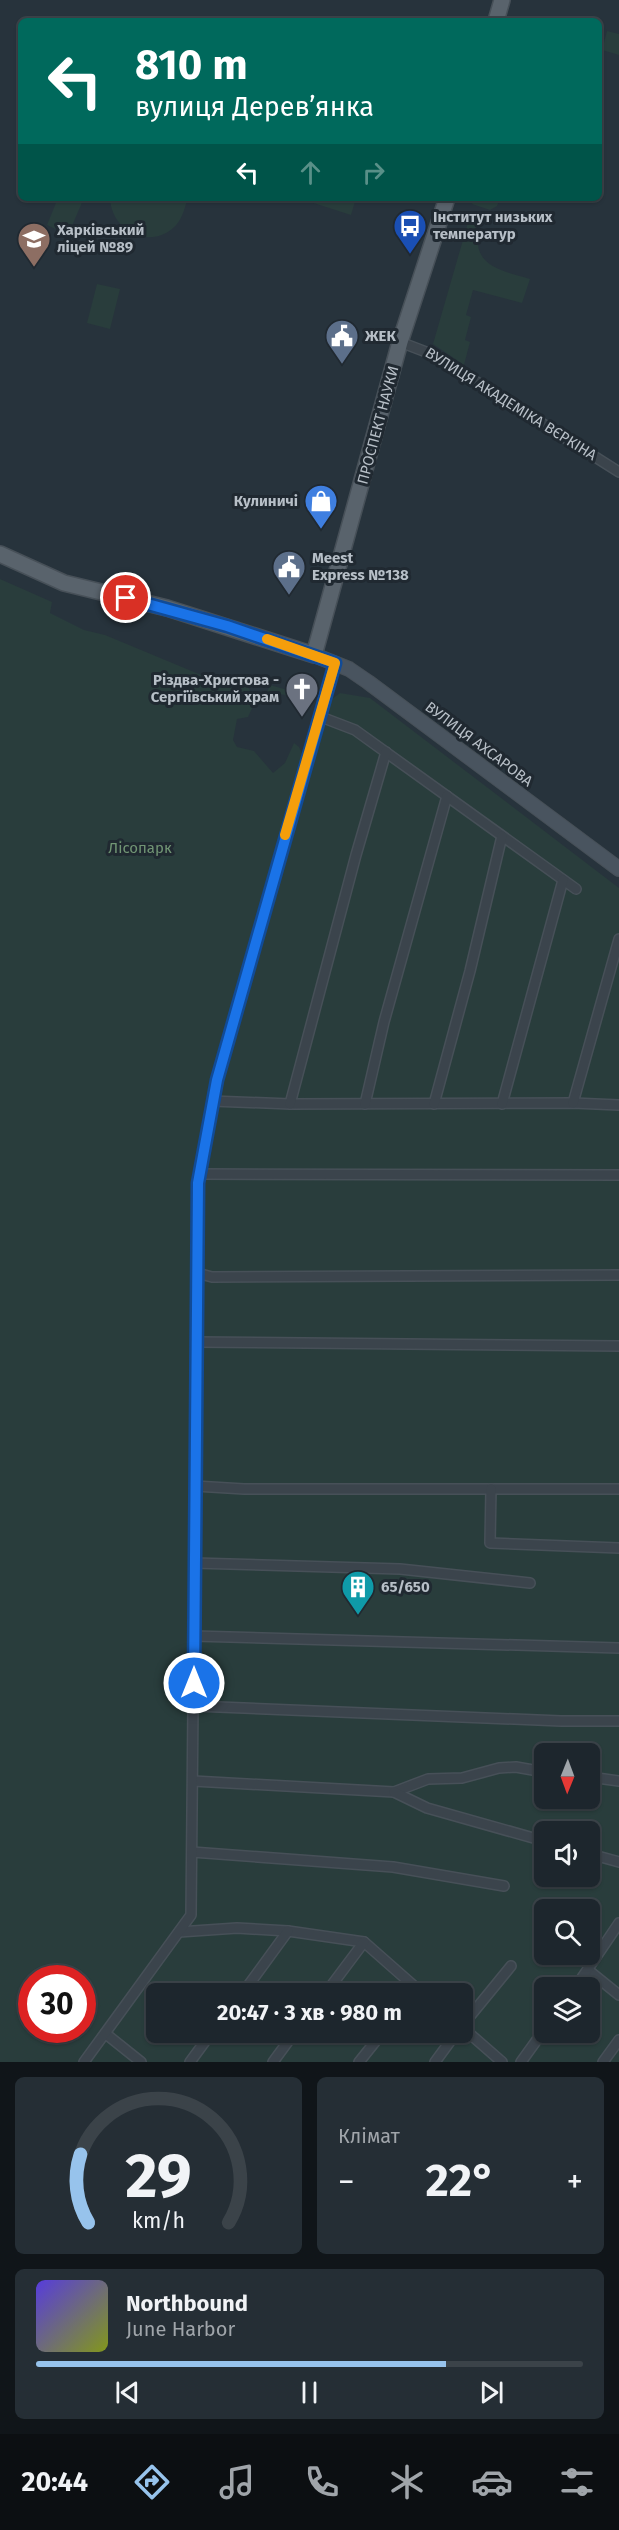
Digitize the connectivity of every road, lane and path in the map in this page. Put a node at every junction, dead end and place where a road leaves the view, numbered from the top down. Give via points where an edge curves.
1 (502, 0) edge
2 (497, 18) edge
3 (446, 201) edge
4 (400, 342) junction
5 (619, 472) edge
6 (0, 554) edge
7 (314, 655) junction
8 (335, 663) junction
9 (321, 717) junction
10 (386, 752) junction
11 (447, 796) junction
12 (502, 836) junction
13 (619, 869) edge
14 (563, 880) junction
15 (576, 889) dead end
16 (619, 939) edge
17 (212, 1101) junction
18 (573, 1103) junction
19 (290, 1104) junction
20 (365, 1104) junction
21 (434, 1104) junction
22 (502, 1104) junction
23 (619, 1105) edge
24 (199, 1174) junction
25 (619, 1175) edge
26 (197, 1273) junction
27 (619, 1275) edge
28 (196, 1341) junction
29 (619, 1346) edge
30 (195, 1486) junction
31 (491, 1489) junction
32 (619, 1489) edge
33 (619, 1548) edge
34 (194, 1563) junction
35 (530, 1583) dead end
36 (194, 1636) junction
37 (619, 1648) edge
38 (194, 1706) junction
39 (619, 1721) edge
40 (534, 1770) edge
41 (600, 1779) edge
42 (193, 1781) junction
43 (619, 1781) edge
44 (394, 1792) junction
45 (534, 1838) edge
46 (192, 1852) junction
47 (600, 1857) edge
48 (619, 1862) edge
49 (504, 1886) dead end
50 (619, 1923) edge
51 (288, 1931) junction
52 (179, 1932) junction
53 (364, 1942) junction
54 (511, 1966) dead end
55 (588, 1970) junction
56 (583, 1977) edge
57 (250, 1983) edge
58 (333, 1983) edge
59 (408, 1983) edge
60 (619, 1995) edge
61 (473, 2013) edge
62 (106, 2034) junction
63 (473, 2037) edge
64 (619, 2040) edge
65 (204, 2043) edge
66 (287, 2043) edge
67 (374, 2043) edge
68 (450, 2043) edge
69 (535, 2043) edge
70 (84, 2062) edge
71 (141, 2062) edge
72 (190, 2062) edge
73 (273, 2062) edge
74 (359, 2062) edge
75 (435, 2062) edge
76 (502, 2062) edge
77 (521, 2062) edge
78 (603, 2062) edge

1 - 2 main road
3 - 4 main road, ПРОСПЕКТ НАУКИ
4 - 5 street, ВУЛИЦЯ АКАДЕМІКА ВЄРКІНА via 434,355
4 - 7 main road, ПРОСПЕКТ НАУКИ
6 - 7 main road via 64,583 167,608
7 - 8 main road, ВУЛИЦЯ АХСАРОВА
8 - 9 street
8 - 13 main road, ВУЛИЦЯ АХСАРОВА via 368,682
9 - 10 street via 355,730
9 - 17 street
10 - 11 street
10 - 19 street
11 - 12 street
11 - 20 street
12 - 14 street
12 - 21 street
14 - 15 street
14 - 22 street
16 - 18 street
17 - 19 street
17 - 24 street
18 - 22 street
18 - 23 street
19 - 20 street
20 - 21 street
21 - 22 street
24 - 25 street
24 - 26 street
26 - 27 street via 212,1277
26 - 28 street
28 - 29 street
28 - 30 street
30 - 31 street
30 - 34 street
31 - 32 street
31 - 33 street via 490,1543
34 - 35 street via 400,1569
34 - 36 street
36 - 37 street
36 - 38 street
38 - 39 street
38 - 42 street
40 - 44 street via 499,1768 462,1778 428,1779
41 - 43 street
42 - 44 street
42 - 46 street
44 - 45 street via 427,1808
46 - 49 street via 393,1867
46 - 52 street via 191,1915
47 - 48 street
50 - 55 street
51 - 52 street via 237,1928
51 - 53 street
51 - 57 street
52 - 62 street
53 - 58 street
53 - 59 street
54 - 61 street
55 - 56 street
55 - 60 street
62 - 70 street
62 - 71 street
63 - 76 street
64 - 78 street
65 - 72 street
66 - 73 street
67 - 74 street
68 - 75 street
69 - 77 street

